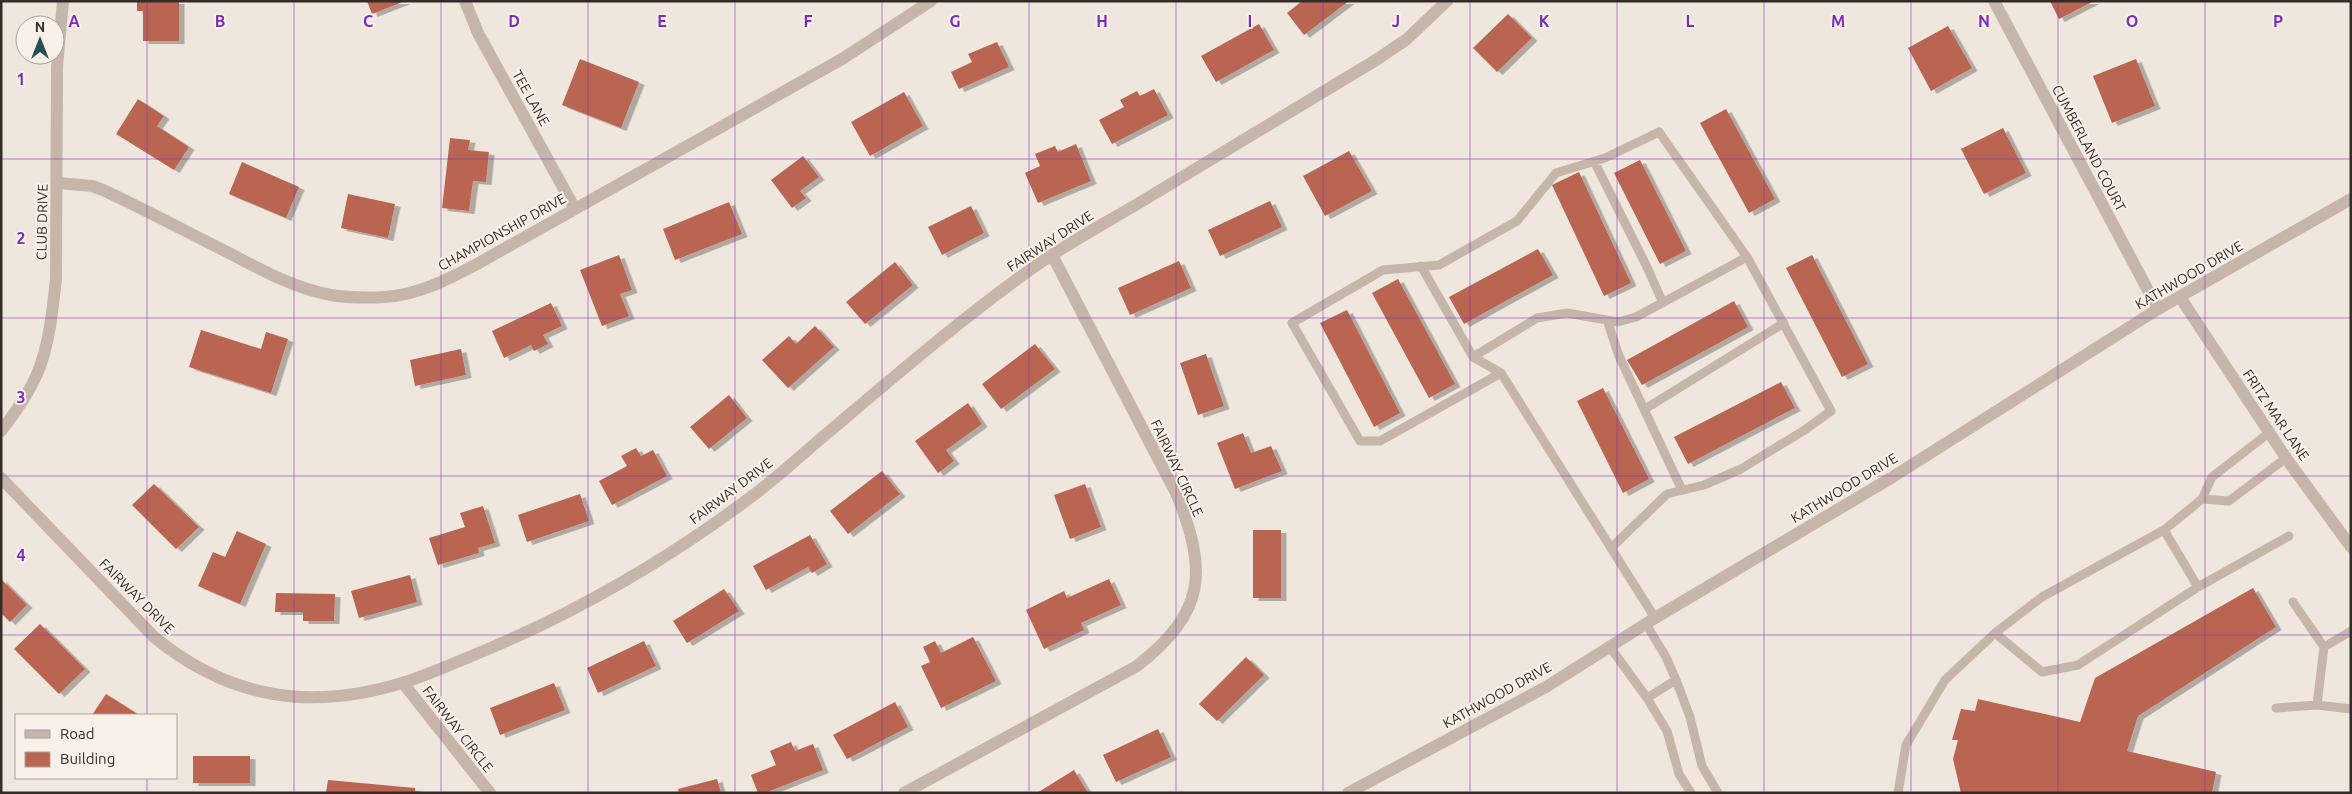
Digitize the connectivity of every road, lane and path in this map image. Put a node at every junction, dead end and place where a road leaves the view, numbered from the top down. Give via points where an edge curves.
1 (62, 1) edge
2 (465, 1) edge
3 (931, 1) edge
4 (1447, 1) edge
5 (1994, 1) edge
6 (1594, 161) junction
7 (58, 183) junction
8 (2351, 199) edge
9 (575, 208) junction
10 (1052, 256) junction
11 (1747, 257) junction
12 (1421, 266) junction
13 (2180, 297) junction
14 (1663, 303) junction
15 (2158, 309) junction
16 (1607, 320) junction
17 (1784, 323) junction
18 (1473, 357) junction
19 (1501, 373) junction
20 (1645, 409) junction
21 (1, 430) edge
22 (2270, 432) junction
23 (2286, 458) junction
24 (1, 478) edge
25 (1682, 490) junction
26 (2202, 499) junction
27 (2164, 530) junction
28 (2289, 536) dead end
29 (2351, 547) edge
30 (1611, 548) junction
31 (2198, 587) junction
32 (2292, 602) dead end
33 (1651, 621) junction
34 (2351, 631) edge
35 (1995, 633) junction
36 (2324, 646) junction
37 (1610, 647) junction
38 (1676, 680) junction
39 (403, 683) junction
40 (1647, 698) junction
41 (2317, 705) junction
42 (2276, 708) dead end
43 (2351, 709) edge
44 (490, 793) edge
45 (904, 793) edge
46 (1348, 793) edge
47 (1691, 793) edge
48 (1718, 793) edge
49 (1898, 793) edge

1 - 7 street, CLUB DRIVE via 57,67
2 - 9 street, TEE LANE via 478,33
3 - 9 street, CHAMPIONSHIP DRIVE via 842,59
4 - 10 street, FAIRWAY DRIVE via 1407,38 1376,60
5 - 15 street, CUMBERLAND COURT
6 - 11 lane via 1659,132
6 - 12 lane via 1556,173 1517,221 1439,265
6 - 14 lane
7 - 9 street, CHAMPIONSHIP DRIVE via 103,190 260,269 307,289 357,298 386,297 445,281
7 - 21 street, CLUB DRIVE via 52,313 38,372 27,394
8 - 13 street, KATHWOOD DRIVE
10 - 39 street, FAIRWAY DRIVE via 1009,285 904,368 757,492 662,560 565,616
10 - 45 street, FAIRWAY CIRCLE via 1176,492 1186,517 1196,561 1196,583 1190,606 1176,631 1138,666
11 - 14 lane
11 - 17 lane
12 - 18 lane
12 - 19 lane via 1383,270 1292,323 1360,441 1380,441
13 - 15 street, KATHWOOD DRIVE
13 - 22 street, FRITZ MAR LANE
14 - 16 lane via 1636,317 1618,322
15 - 33 street, KATHWOOD DRIVE via 1891,478
16 - 18 lane via 1567,313 1538,318
16 - 20 lane via 1619,356
17 - 20 lane
17 - 25 lane via 1831,411 1741,469 1704,485
18 - 19 lane
19 - 30 lane
20 - 25 lane
22 - 23 street, FRITZ MAR LANE
22 - 26 lane via 2212,477
23 - 26 lane via 2229,501
23 - 29 street, FRITZ MAR LANE
24 - 39 street, FAIRWAY DRIVE via 154,637 199,668 282,697 347,696
25 - 30 lane via 1667,494
26 - 27 lane
27 - 31 lane
27 - 35 lane via 2042,597
28 - 31 lane
30 - 33 lane
31 - 35 lane via 2078,665 2042,672
32 - 36 lane
33 - 37 street, KATHWOOD DRIVE
33 - 38 lane
34 - 36 lane
35 - 49 lane via 1945,680 1906,745
36 - 41 lane
37 - 40 lane
37 - 46 street, KATHWOOD DRIVE via 1546,688
38 - 40 lane
38 - 48 lane via 1690,717 1702,766
39 - 44 street, FAIRWAY CIRCLE
40 - 47 lane via 1667,731 1679,774
41 - 42 lane
41 - 43 lane

